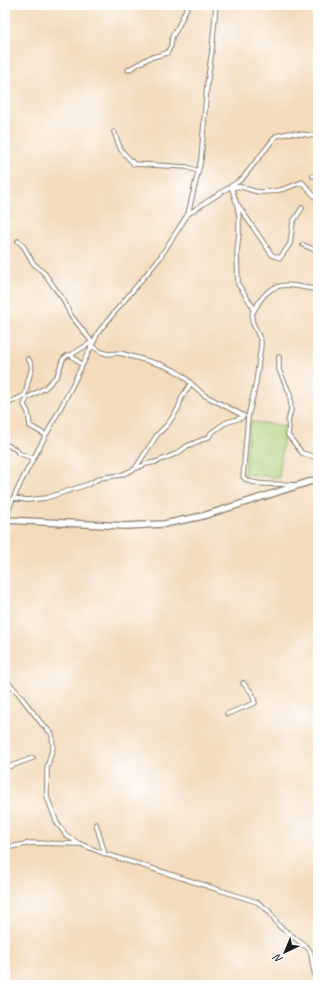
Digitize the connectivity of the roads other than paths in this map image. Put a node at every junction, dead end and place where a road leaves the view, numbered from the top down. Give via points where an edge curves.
1 (188, 5) edge
2 (216, 5) edge
3 (128, 70) dead end
4 (114, 132) dead end
5 (318, 136) edge
6 (198, 171) junction
7 (318, 173) edge
8 (312, 176) dead end
9 (231, 187) junction
10 (317, 199) edge
11 (237, 204) junction
12 (302, 208) dead end
13 (188, 214) junction
14 (18, 242) dead end
15 (304, 245) dead end
16 (318, 251) edge
17 (318, 290) edge
18 (253, 313) junction
19 (91, 344) junction
20 (71, 355) junction
21 (279, 356) dead end
22 (28, 360) dead end
23 (82, 365) junction
24 (191, 383) junction
25 (5, 405) edge
26 (243, 416) junction
27 (248, 418) junction
28 (46, 435) junction
29 (5, 444) edge
30 (33, 458) junction
31 (318, 458) edge
32 (136, 467) junction
33 (318, 479) edge
34 (298, 486) junction
35 (13, 498) junction
36 (5, 520) edge
37 (5, 676) edge
38 (243, 683) dead end
39 (228, 714) dead end
40 (34, 758) dead end
41 (5, 768) edge
42 (96, 824) dead end
43 (80, 844) junction
44 (5, 848) edge
45 (105, 854) junction
46 (317, 985) edge

1 - 3 street via 167,53 149,58
2 - 6 street
4 - 6 street via 121,150 134,164 187,167
5 - 9 street via 290,133 276,136 245,176
6 - 13 street
7 - 8 street
9 - 10 street via 243,186 258,192 281,190 302,182
9 - 11 street
9 - 13 street
11 - 12 street via 272,255 280,258 290,244 293,222
11 - 18 street via 238,284 252,304
13 - 19 street via 159,259 107,319
14 - 19 street via 54,286
15 - 16 street
17 - 18 street via 290,284 276,287 260,301
18 - 27 street via 252,321 261,345
19 - 20 street
19 - 23 street
19 - 24 street via 101,352 120,353 162,365 182,375
20 - 23 street
20 - 28 street via 63,359 57,376 45,388 27,398 24,405 30,426
21 - 31 street via 279,370 290,394 288,435 302,453
22 - 25 street via 32,364 32,371 25,395
23 - 28 street
24 - 26 street via 204,395
24 - 32 street via 178,409 157,434
26 - 27 street
26 - 32 street via 225,423 209,437 187,446 178,453
27 - 34 street via 242,473 244,479 258,484
28 - 30 street
29 - 30 street via 18,453
30 - 35 street
32 - 35 street via 121,475 100,478 82,487 46,498
33 - 34 main road
34 - 36 main road via 203,516 164,524 126,526
35 - 36 street
37 - 43 street via 52,734 53,747 47,768 47,797 54,819 61,830
38 - 39 street via 252,693 256,703
40 - 41 street
42 - 45 street
43 - 44 street via 31,843
43 - 45 street
45 - 46 street via 257,902 269,911 279,926 308,948

